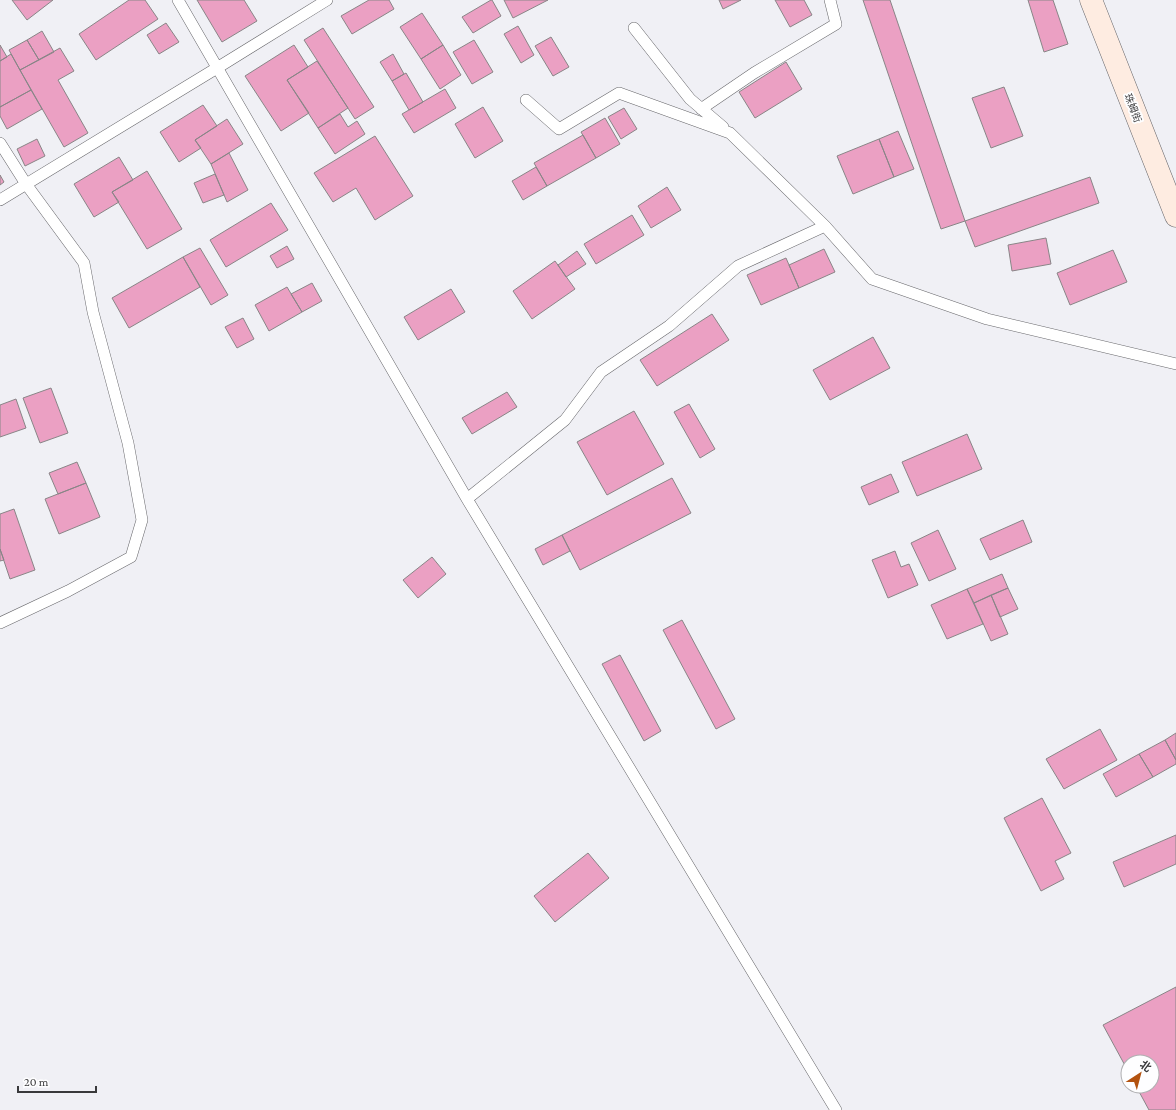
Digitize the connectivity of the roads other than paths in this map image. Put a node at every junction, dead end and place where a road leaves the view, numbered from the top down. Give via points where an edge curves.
1 (178, 0) edge
2 (327, 0) edge
3 (830, 0) edge
4 (1091, 0) edge
5 (634, 28) dead end
6 (217, 68) junction
7 (526, 100) dead end
8 (701, 109) junction
9 (730, 133) junction
10 (0, 143) edge
11 (26, 184) junction
12 (0, 200) edge
13 (1176, 216) edge
14 (825, 226) junction
15 (1176, 364) edge
16 (467, 499) junction
17 (0, 623) edge
18 (836, 1110) edge

1 - 6 lane
2 - 6 lane
3 - 8 lane via 836,24 754,73
4 - 13 main road, 珠姆街
5 - 8 lane via 690,99
6 - 11 lane
6 - 16 lane
7 - 9 lane via 559,129 619,94
8 - 9 lane
9 - 14 lane
10 - 11 lane
11 - 12 lane
11 - 17 lane via 84,263 93,312 128,442 142,520 131,557 68,591
14 - 15 lane via 872,279 987,319
14 - 16 lane via 738,266 669,326 601,372 565,420
16 - 18 lane

